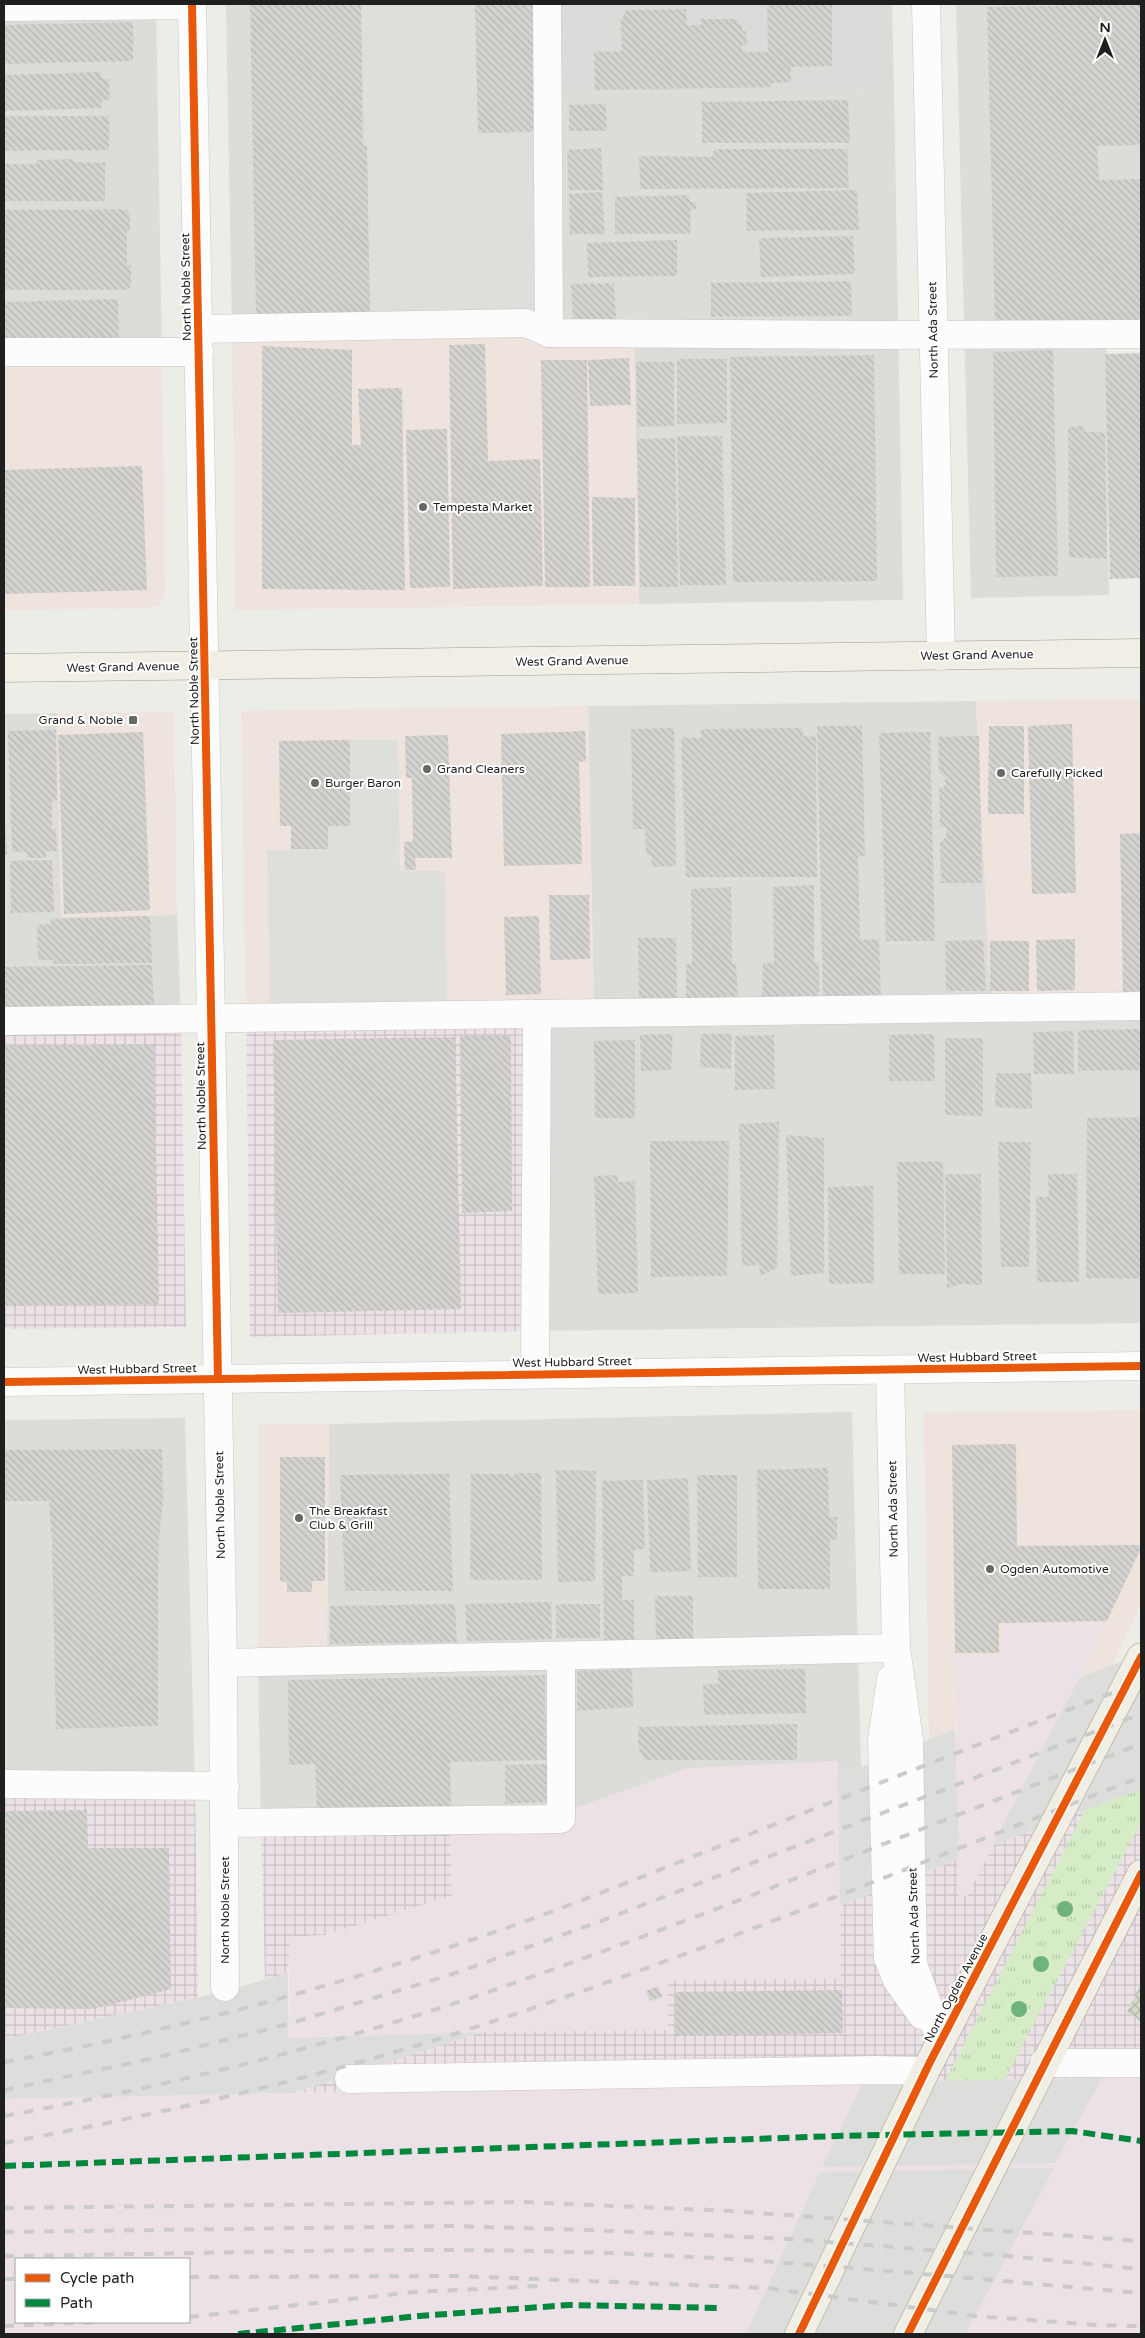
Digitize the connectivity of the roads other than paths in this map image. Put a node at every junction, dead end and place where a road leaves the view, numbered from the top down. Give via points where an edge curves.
1 (192, 4) edge
2 (547, 4) edge
3 (926, 4) edge
4 (4, 7) edge
5 (549, 333) junction
6 (1141, 334) edge
7 (934, 335) junction
8 (199, 341) junction
9 (4, 352) edge
10 (1141, 653) edge
11 (941, 656) junction
12 (205, 666) junction
13 (4, 668) edge
14 (1141, 1006) edge
15 (537, 1014) junction
16 (211, 1018) junction
17 (4, 1022) edge
18 (1141, 1366) edge
19 (890, 1370) junction
20 (535, 1374) junction
21 (218, 1379) junction
22 (4, 1382) edge
23 (896, 1648) junction
24 (561, 1656) junction
25 (1141, 1657) edge
26 (224, 1663) junction
27 (4, 1784) edge
28 (225, 1786) junction
29 (225, 1823) junction
30 (1141, 1874) edge
31 (225, 1987) dead end
32 (940, 2041) junction
33 (1141, 2062) edge
34 (1044, 2063) junction
35 (925, 2071) junction
36 (349, 2079) dead end
37 (799, 2334) edge
38 (908, 2334) edge

1 - 4 street
1 - 8 street, North Noble Street
2 - 5 street
3 - 7 street, North Ada Street
5 - 7 street
5 - 8 street via 526,323
6 - 7 street
7 - 11 street, North Ada Street
8 - 9 street
8 - 12 street, North Noble Street
10 - 11 main road, West Grand Avenue
11 - 12 main road, West Grand Avenue
12 - 13 main road, West Grand Avenue
12 - 16 street, North Noble Street
14 - 15 street
15 - 16 street
15 - 20 street
16 - 17 street
16 - 21 street, North Noble Street
18 - 19 street, West Hubbard Street
19 - 20 street, West Hubbard Street
19 - 23 street, North Ada Street
20 - 21 street, West Hubbard Street
21 - 22 street, West Hubbard Street
21 - 26 street, North Noble Street
23 - 24 street
23 - 32 street, North Ada Street via 882,1740 888,1958 897,1980
24 - 26 street
24 - 29 street via 561,1819
25 - 32 main road, North Ogden Avenue
26 - 28 street, North Noble Street
27 - 28 street
28 - 29 street, North Noble Street
29 - 31 street, North Noble Street
30 - 34 main road
32 - 35 main road, North Ogden Avenue
33 - 34 street
34 - 38 main road
35 - 36 street
35 - 37 main road, North Ogden Avenue

